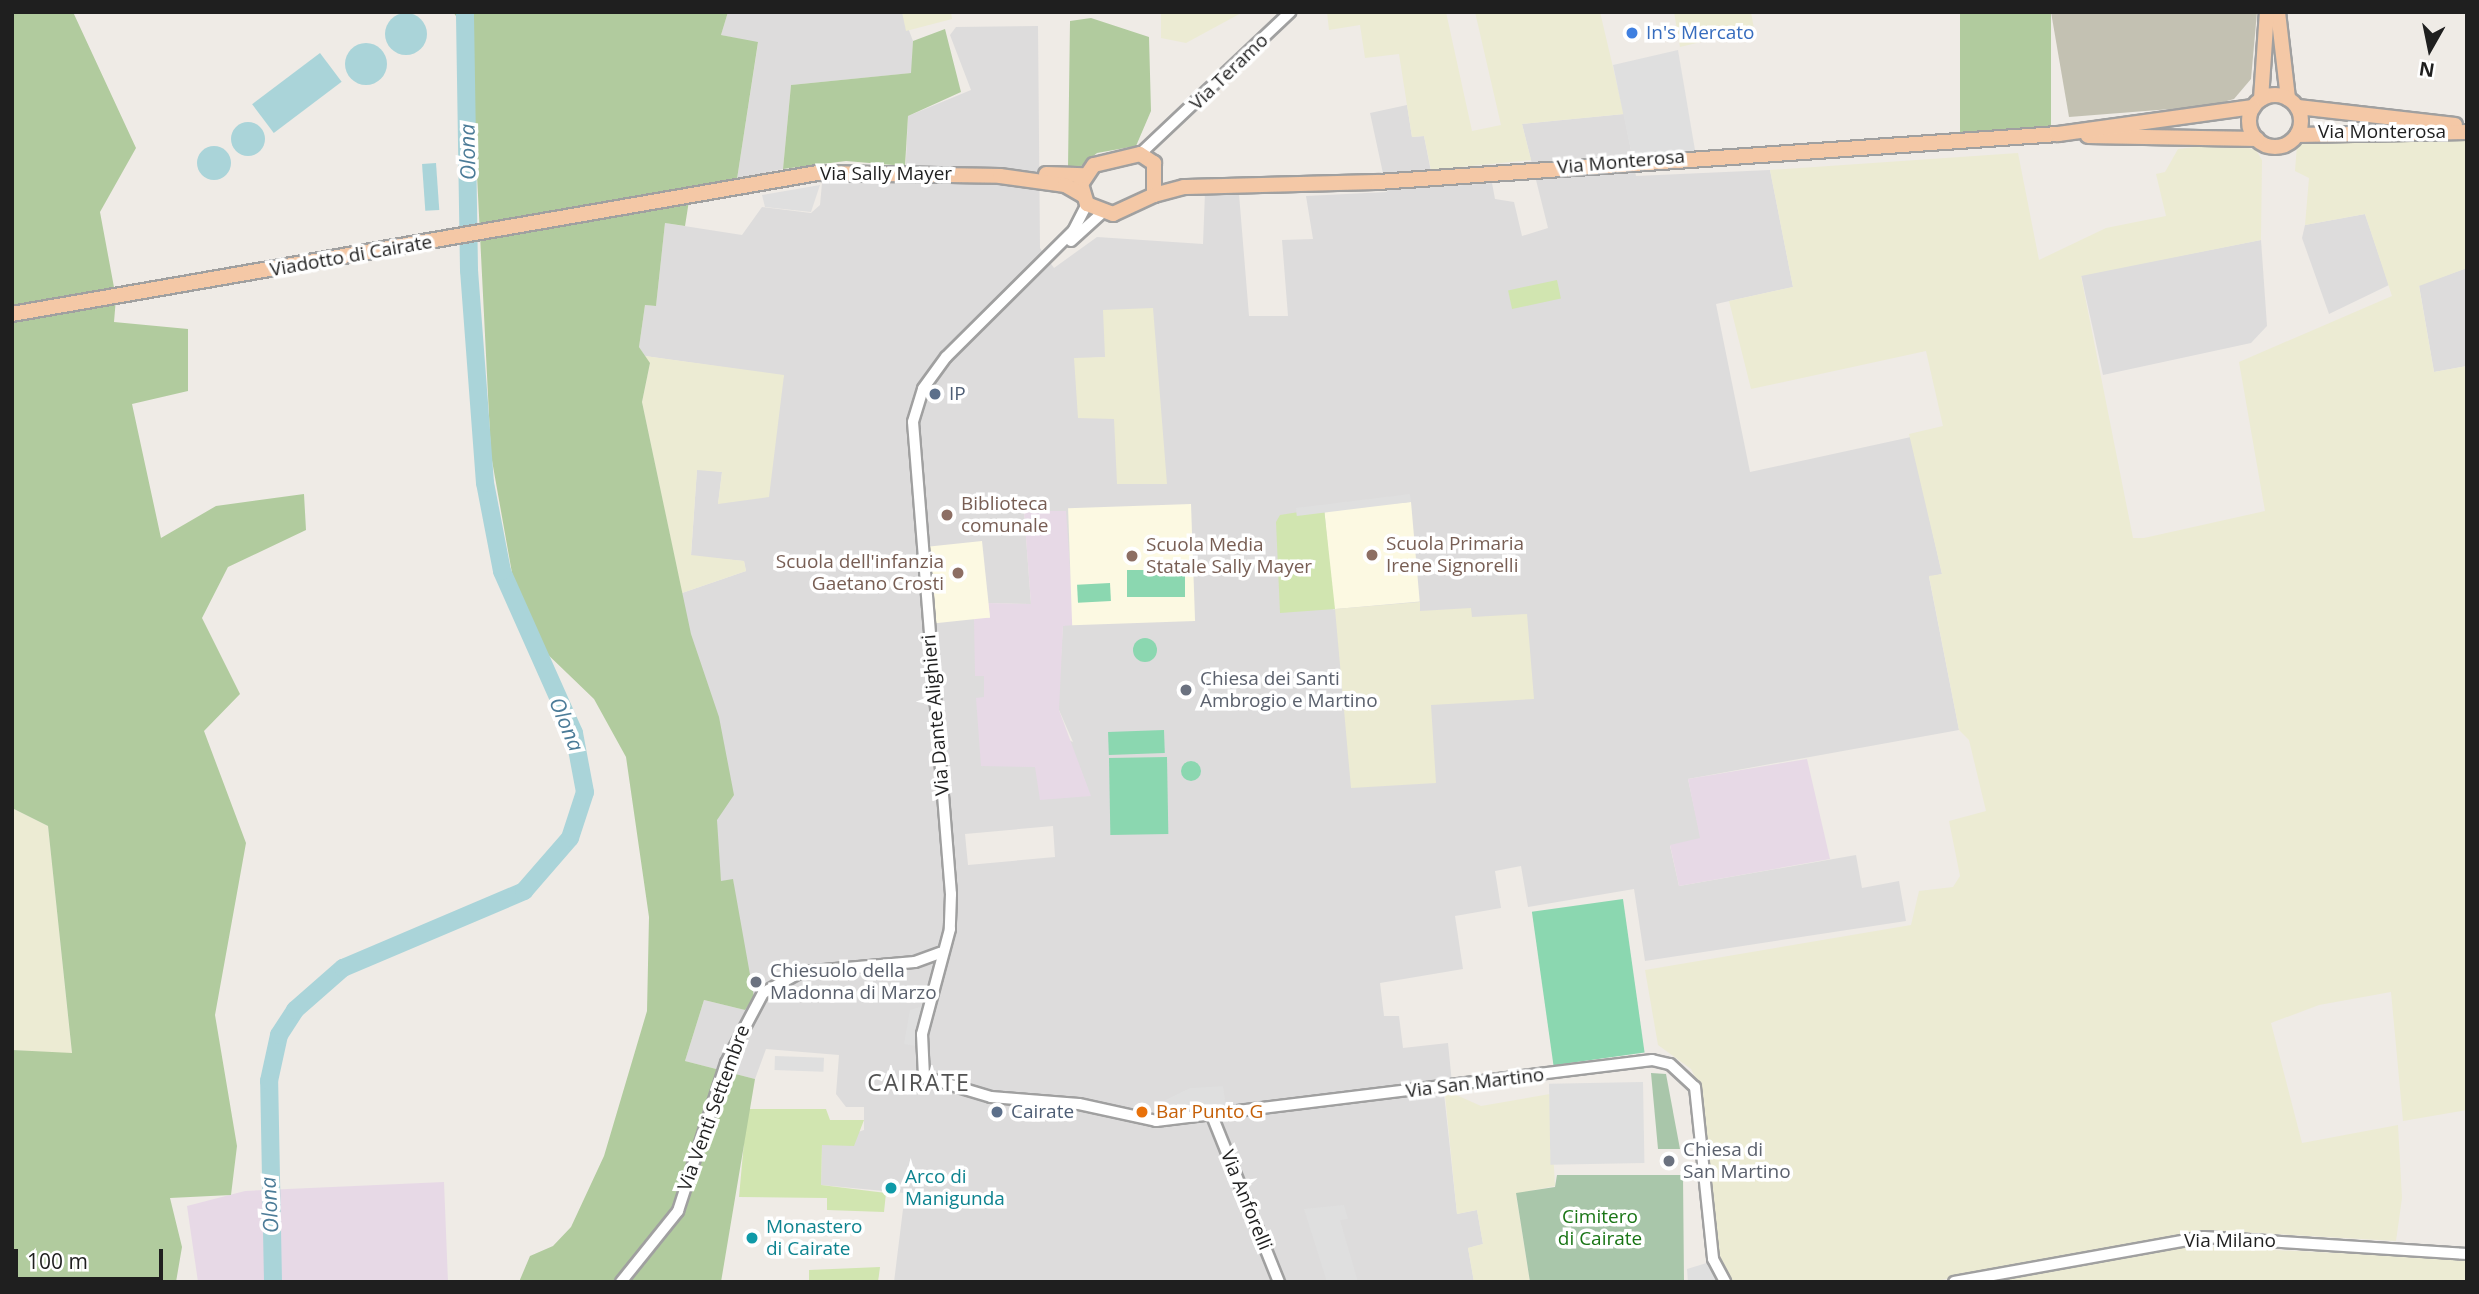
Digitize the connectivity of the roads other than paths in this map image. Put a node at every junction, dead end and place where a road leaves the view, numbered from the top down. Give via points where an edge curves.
1 (1290, 12) edge
2 (2267, 12) edge
3 (2278, 12) edge
4 (2257, 103) junction
5 (2293, 103) junction
6 (2467, 126) edge
7 (1168, 131) junction
8 (2467, 132) edge
9 (2059, 134) junction
10 (2297, 135) junction
11 (2257, 139) junction
12 (1140, 154) junction
13 (1154, 163) junction
14 (1084, 175) junction
15 (1000, 176) junction
16 (1158, 178) junction
17 (1184, 187) junction
18 (689, 195) joint
19 (1154, 195) junction
20 (1084, 199) junction
21 (1102, 213) junction
22 (1052, 248) junction
23 (12, 314) edge
24 (940, 953) junction
25 (915, 962) junction
26 (934, 980) junction
27 (920, 1052) joint
28 (1213, 1118) junction
29 (2467, 1254) edge
30 (621, 1282) edge
31 (1279, 1282) edge
32 (1725, 1282) edge
33 (1954, 1282) edge

1 - 7 street, Via Teramo
2 - 4 main road
3 - 5 main road
4 - 5 main road
4 - 9 main road, Via Monterosa
4 - 11 main road via 2249,119
5 - 6 main road, Via Monterosa
5 - 10 main road
7 - 12 street, Via Teramo
7 - 13 street, Via Teramo
8 - 10 main road, Via Monterosa
9 - 11 main road, Via Monterosa
9 - 17 main road, Via Monterosa via 1378,182
10 - 11 main road via 2278,146
12 - 13 main road
12 - 14 main road via 1108,158
13 - 16 main road
14 - 15 main road, Via Sally Mayer
14 - 20 main road
15 - 18 main road, Via Sally Mayer via 845,171
15 - 20 main road, Via Sally Mayer via 1065,185
16 - 17 main road, Via Monterosa
16 - 19 main road
17 - 19 main road, Via Monterosa
18 - 23 main road, Viadotto di Cairate
19 - 21 main road via 1126,211
20 - 21 main road
20 - 22 street, Via Dante Alighieri via 1074,230
21 - 22 street, Via Dante Alighieri
22 - 24 street, Via Dante Alighieri via 959,340 923,389 913,422 951,894 950,929
24 - 25 street, Via Venti Settembre
24 - 26 street, Via Dante Alighieri
25 - 26 street
25 - 30 street, Via Venti Settembre via 801,972 763,993 726,1063 678,1211
26 - 27 street, Via Dante Alighieri
27 - 28 street, Via San Martino via 924,1077 991,1097 1079,1104 1156,1121
28 - 31 street, Via Anforelli
28 - 32 street, Via San Martino via 1298,1103 1652,1060 1670,1064 1695,1087 1713,1259
29 - 33 street, Via Milano via 2204,1237

